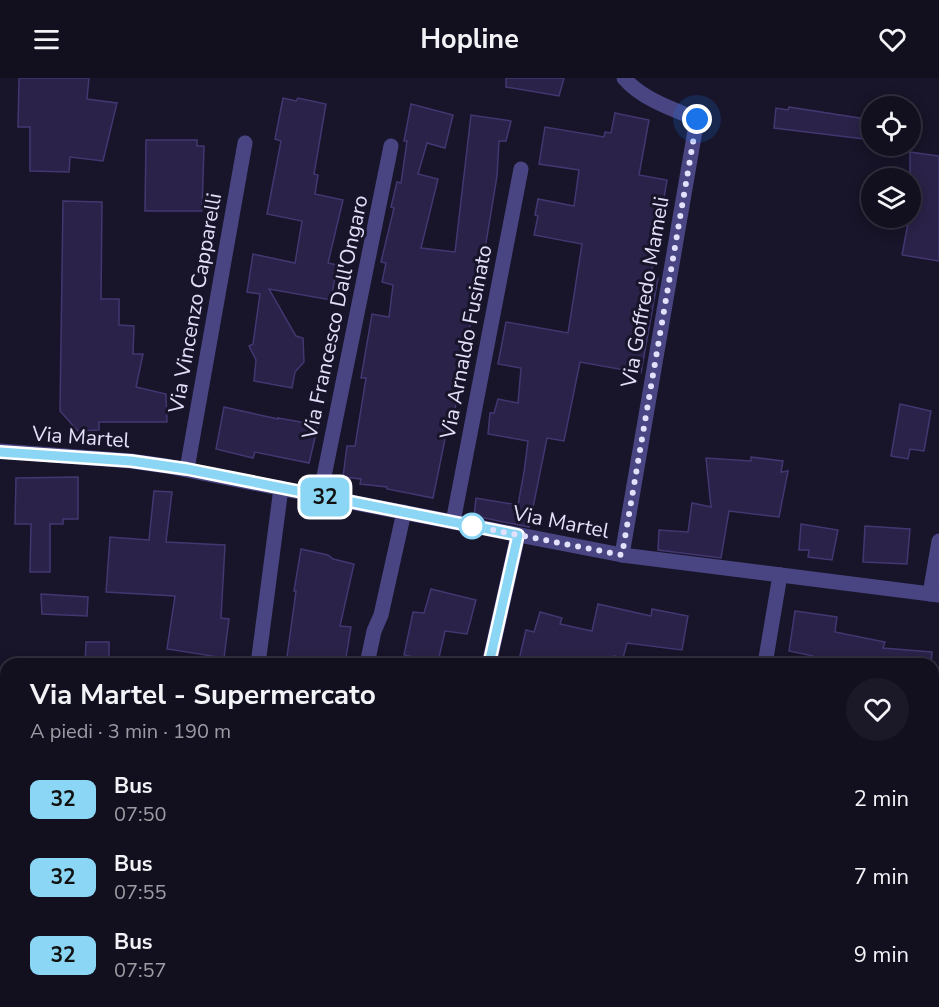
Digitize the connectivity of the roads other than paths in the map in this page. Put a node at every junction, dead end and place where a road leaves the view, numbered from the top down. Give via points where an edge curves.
1 (624, 78) edge
2 (245, 143) dead end
3 (391, 146) dead end
4 (521, 169) dead end
5 (0, 452) edge
6 (187, 469) junction
7 (281, 488) junction
8 (320, 496) junction
9 (404, 512) junction
10 (453, 522) junction
11 (518, 535) junction
12 (939, 541) edge
13 (622, 555) junction
14 (780, 575) junction
15 (935, 595) edge
16 (259, 658) edge
17 (368, 658) edge
18 (490, 658) edge
19 (766, 658) edge

1 - 13 street, Via Goffredo Mameli via 660,104 697,119
2 - 6 street, Via Vincenzo Capparelli
3 - 8 street, Via Francesco Dall'Ongaro
4 - 10 street, Via Arnaldo Fusinato
5 - 6 street, Via Martel
6 - 7 street, Via Martel
7 - 8 street, Via Martel
7 - 16 street
8 - 9 street, Via Martel
9 - 10 street, Via Martel
9 - 17 street
10 - 11 street, Via Martel
11 - 13 street, Via Martel
11 - 18 street
12 - 15 street
13 - 14 street, Via Martel
14 - 15 street, Via Martel
14 - 19 street

